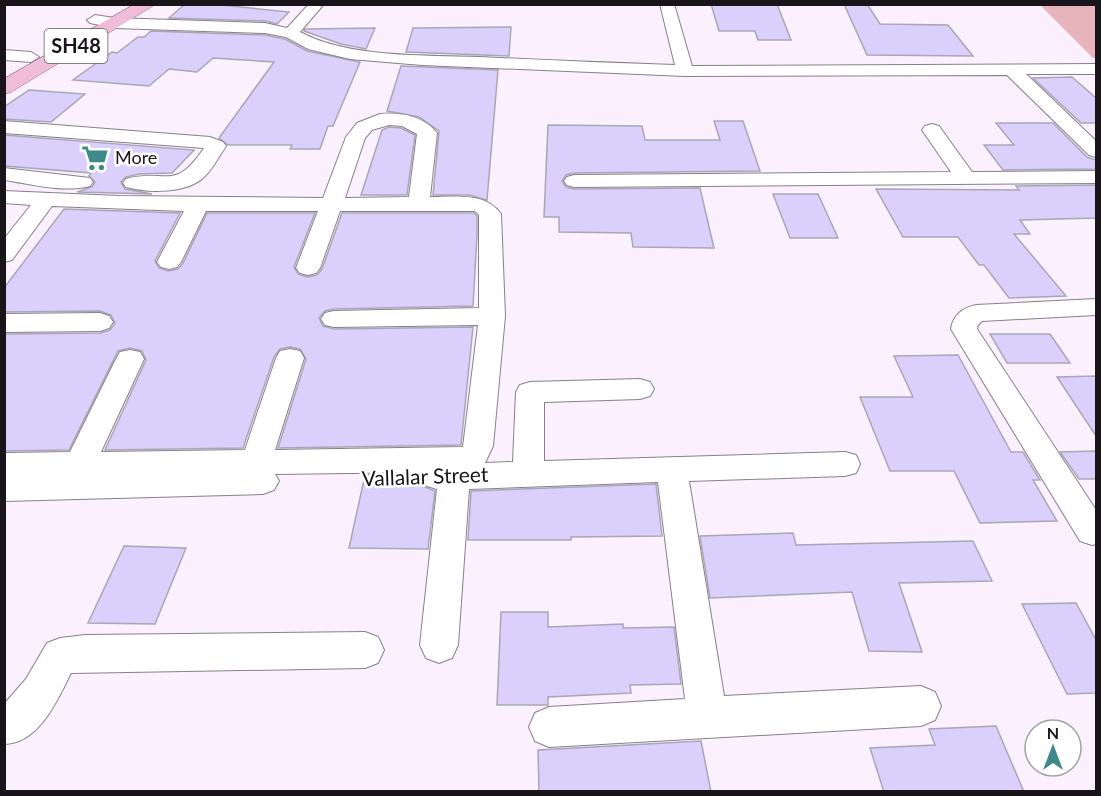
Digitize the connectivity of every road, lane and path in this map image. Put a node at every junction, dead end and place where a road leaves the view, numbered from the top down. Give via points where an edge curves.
1 (122, 4) edge
2 (148, 4) edge
3 (317, 4) edge
4 (667, 4) edge
5 (95, 20) junction
6 (114, 23) junction
7 (291, 33) junction
8 (4, 55) edge
9 (31, 57) junction
10 (1096, 69) edge
11 (685, 71) junction
12 (1013, 71) junction
13 (4, 72) edge
14 (4, 88) edge
15 (4, 127) edge
16 (932, 130) dead end
17 (1096, 151) edge
18 (4, 174) edge
19 (1096, 177) edge
20 (966, 178) junction
21 (574, 181) dead end
22 (4, 197) edge
23 (46, 200) junction
24 (198, 203) junction
25 (331, 204) junction
26 (419, 204) junction
27 (4, 255) edge
28 (169, 262) dead end
29 (308, 268) dead end
30 (1096, 307) edge
31 (492, 316) junction
32 (334, 319) dead end
33 (100, 322) dead end
34 (4, 323) edge
35 (290, 358) dead end
36 (130, 359) dead end
37 (640, 390) dead end
38 (256, 462) junction
39 (80, 464) junction
40 (845, 464) dead end
41 (4, 465) edge
42 (672, 470) junction
43 (528, 474) junction
44 (454, 477) junction
45 (4, 488) edge
46 (1092, 531) dead end
47 (439, 645) dead end
48 (365, 650) dead end
49 (921, 706) dead end
50 (707, 717) junction
51 (4, 724) edge
52 (549, 727) dead end

1 - 5 main road, SH48
2 - 6 main road, SH48
3 - 7 street
4 - 11 street
5 - 6 street
5 - 9 main road, SH48
6 - 7 street via 265,28
6 - 14 main road, SH48
7 - 11 street via 314,46 350,54
8 - 9 street
9 - 13 main road, SH48
10 - 12 street
11 - 12 street
12 - 17 street
15 - 18 street via 210,142 216,146 195,175 179,182 59,182
16 - 20 street
19 - 20 street
20 - 21 street
22 - 23 street
23 - 24 street
23 - 27 street
24 - 25 street
24 - 28 street
25 - 26 street
25 - 26 street via 356,137 363,126 378,120 420,124 427,133
25 - 29 street
26 - 31 street via 465,203 482,206 490,214
30 - 46 street via 976,313 965,321 964,329
31 - 32 street
31 - 38 street via 478,446 473,456 458,460
33 - 34 street
35 - 38 street
36 - 39 street
37 - 43 street via 530,392
38 - 39 street
39 - 41 street
40 - 42 street, Vallalar Street
42 - 43 street, Vallalar Street
42 - 50 street
43 - 44 street, Vallalar Street
44 - 45 street, Vallalar Street
44 - 47 street
48 - 51 street via 60,656 40,693 13,724
49 - 50 street
50 - 52 street

